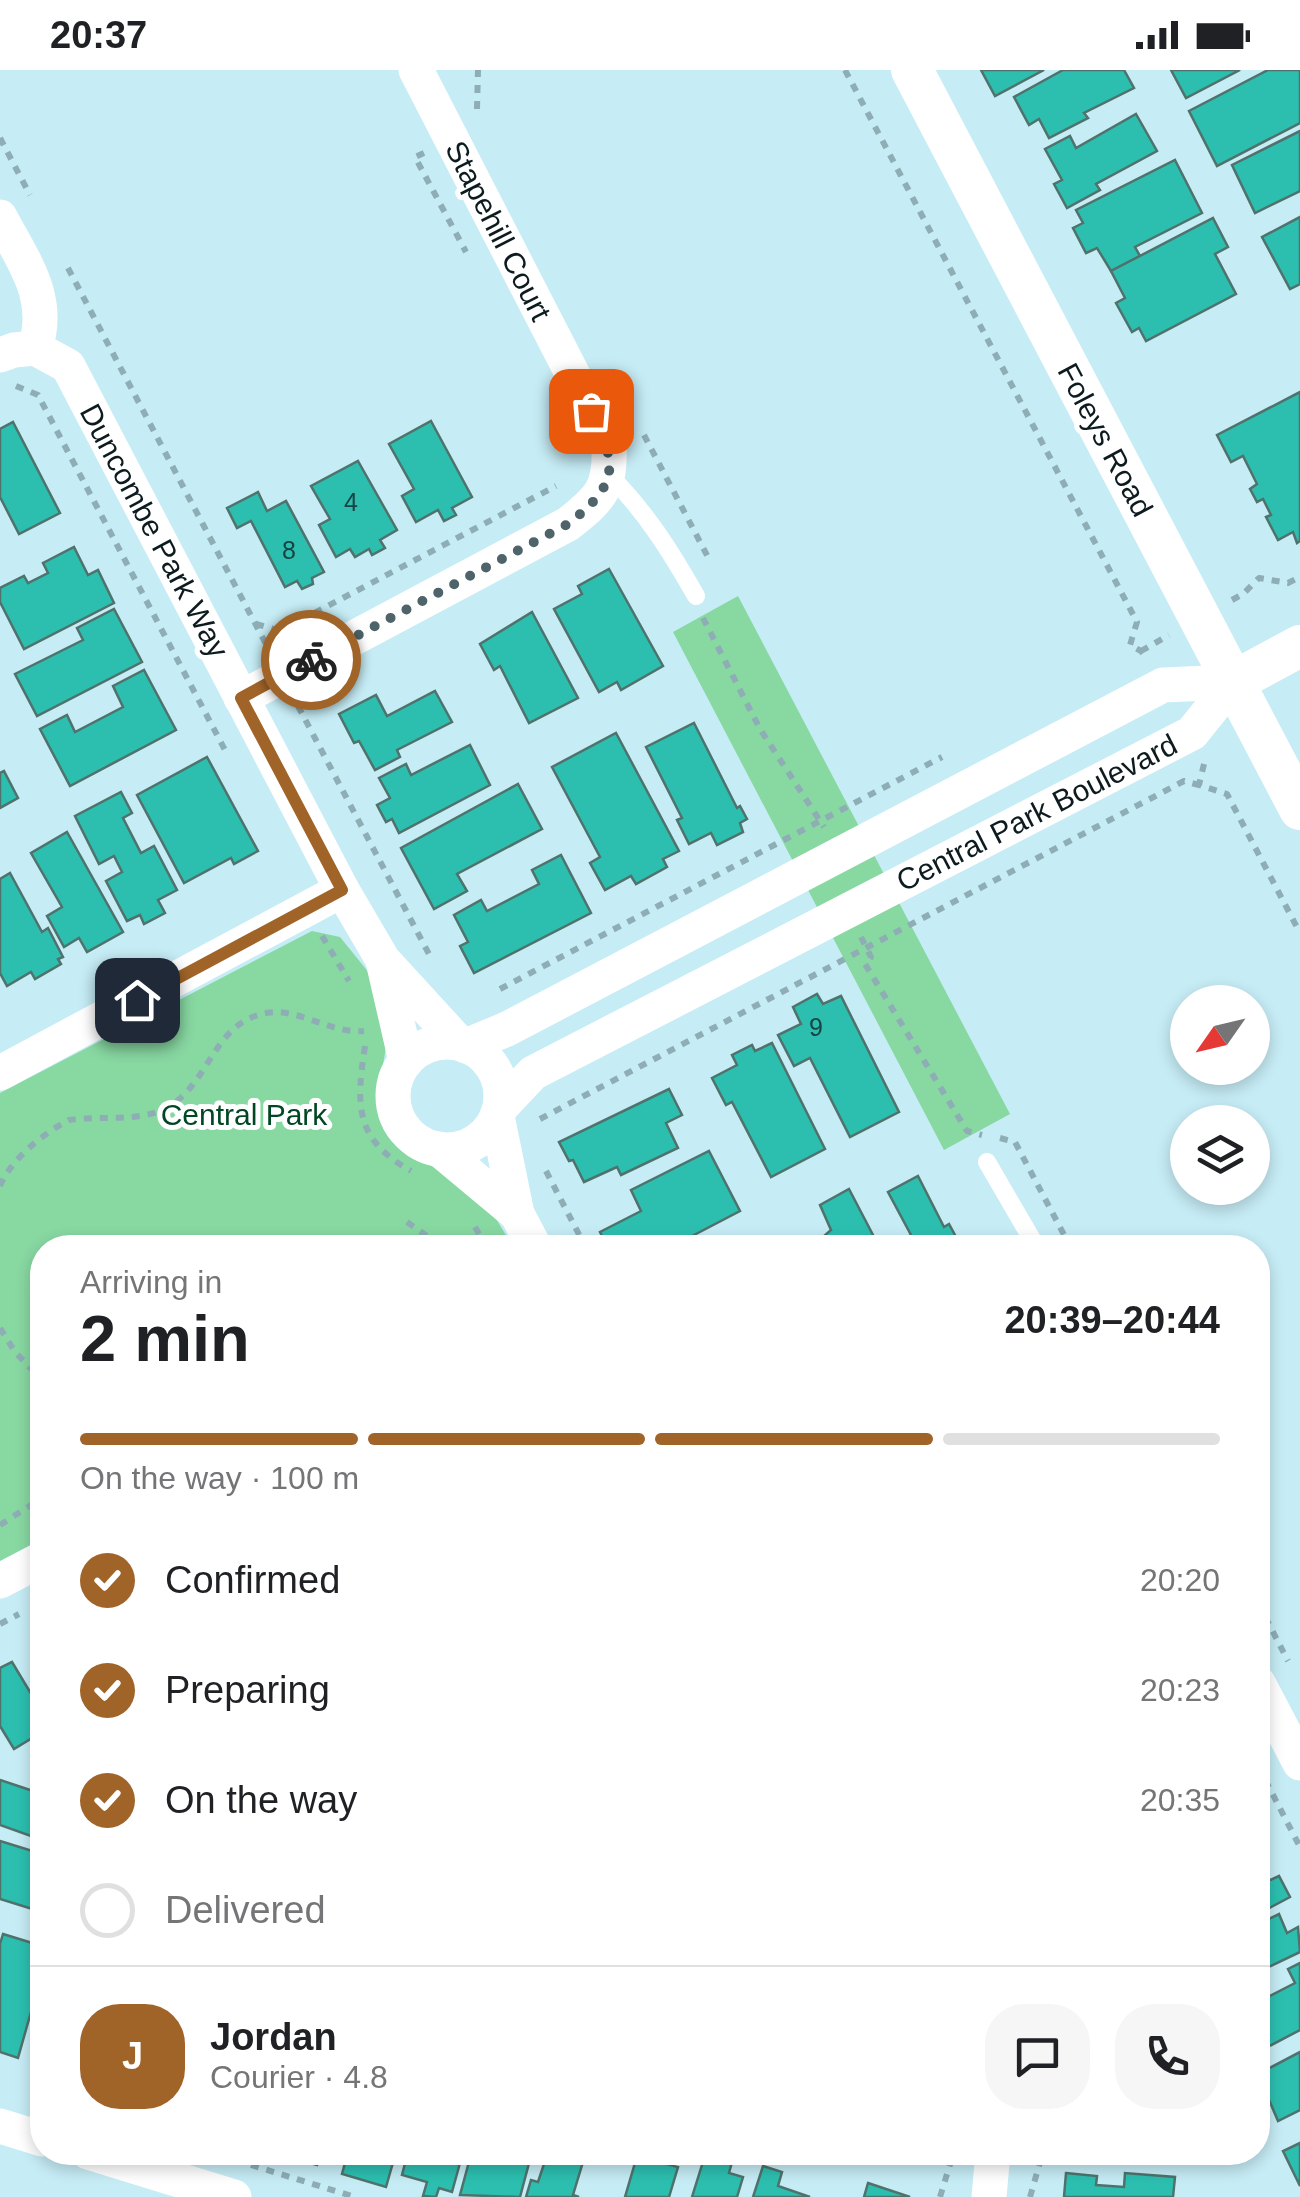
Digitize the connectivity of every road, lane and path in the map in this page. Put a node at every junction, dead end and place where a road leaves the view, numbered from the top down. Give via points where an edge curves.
1 (416, 70) edge
2 (846, 70) edge
3 (912, 70) edge
4 (0, 138) edge
5 (415, 157) dead end
6 (36, 208) dead end
7 (0, 217) edge
8 (64, 260) dead end
9 (471, 262) dead end
10 (35, 348) junction
11 (6, 370) edge
12 (610, 476) junction
13 (565, 481) dead end
14 (696, 596) dead end
15 (255, 623) junction
16 (1130, 644) junction
17 (1300, 646) edge
18 (1124, 662) dead end
19 (282, 676) junction
20 (1233, 682) junction
21 (1163, 685) junction
22 (241, 698) junction
23 (1192, 734) junction
24 (956, 750) dead end
25 (230, 759) dead end
26 (1199, 785) junction
27 (1300, 808) edge
28 (342, 890) junction
29 (308, 909) junction
30 (1300, 933) edge
31 (383, 960) junction
32 (436, 968) dead end
33 (500, 988) dead end
34 (354, 994) dead end
35 (361, 1019) dead end
36 (380, 1028) junction
37 (463, 1044) junction
38 (406, 1060) junction
39 (0, 1073) edge
40 (498, 1112) junction
41 (518, 1150) junction
42 (987, 1162) dead end
43 (433, 1164) junction
44 (0, 1186) edge
45 (468, 1214) dead end
46 (516, 1214) junction
47 (407, 1222) dead end
48 (425, 1235) edge
49 (480, 1235) edge
50 (528, 1235) edge
51 (577, 1235) edge
52 (1029, 1235) edge
53 (0, 1328) edge
54 (30, 1367) edge
55 (30, 1507) edge
56 (0, 1526) edge
57 (30, 1565) edge
58 (0, 1581) edge
59 (1270, 1626) edge
60 (1292, 1668) dead end
61 (1270, 1706) edge
62 (1300, 1764) edge
63 (1270, 1789) edge
64 (1300, 1847) edge
65 (0, 2126) edge
66 (30, 2135) edge
67 (130, 2165) edge
68 (251, 2165) edge
69 (950, 2165) edge
70 (992, 2165) edge
71 (1039, 2165) edge
72 (234, 2197) edge
73 (355, 2197) edge
74 (940, 2197) edge
75 (989, 2197) edge
76 (1030, 2197) edge

1 - 12 street, Stapehill Court via 608,445
2 - 16 path via 1137,622
3 - 20 street, Foleys Road
4 - 6 path
5 - 9 path
7 - 10 street via 42,303
8 - 15 path
10 - 11 street via 14,350
10 - 22 street, Duncombe Park Way via 68,366
11 - 25 path via 38,395
12 - 14 lane via 663,538
12 - 19 street via 596,502 568,524
13 - 15 path via 280,631
15 - 19 path
16 - 18 path
16 - 21 path via 1142,650
17 - 20 street
19 - 22 street
19 - 32 path
20 - 21 street, Central Park Boulevard
20 - 23 street, Central Park Boulevard
20 - 27 street, Foleys Road
21 - 37 street, Central Park Boulevard via 506,1029
22 - 28 street, Duncombe Park Way
23 - 26 path via 1205,761
23 - 40 street, Central Park Boulevard via 533,1074
24 - 33 path
26 - 30 path via 1227,794
26 - 41 path via 1184,781 539,1120
28 - 29 street
28 - 31 street, Duncombe Park Way
29 - 34 path
29 - 39 street
31 - 36 street, Duncombe Park Way
31 - 37 street, Duncombe Park Way
35 - 36 path
36 - 38 street, Duncombe Park Way
36 - 43 path via 366,1044 358,1099 364,1127 380,1151
36 - 44 path via 335,1030 266,1013 234,1028 202,1076 173,1104 156,1113 56,1126 11,1166
37 - 38 street via 430,1044
37 - 40 street via 480,1053 498,1077
38 - 43 street via 393,1090 400,1122
40 - 41 street
40 - 43 street via 488,1132
41 - 46 street
41 - 51 path
42 - 52 lane
43 - 46 street
45 - 49 path
46 - 50 street
47 - 48 path
53 - 54 path
55 - 56 path
57 - 58 street
59 - 60 path
61 - 62 street
63 - 64 path
65 - 66 street
67 - 72 street
68 - 73 path
69 - 74 path
70 - 75 street
71 - 76 path

